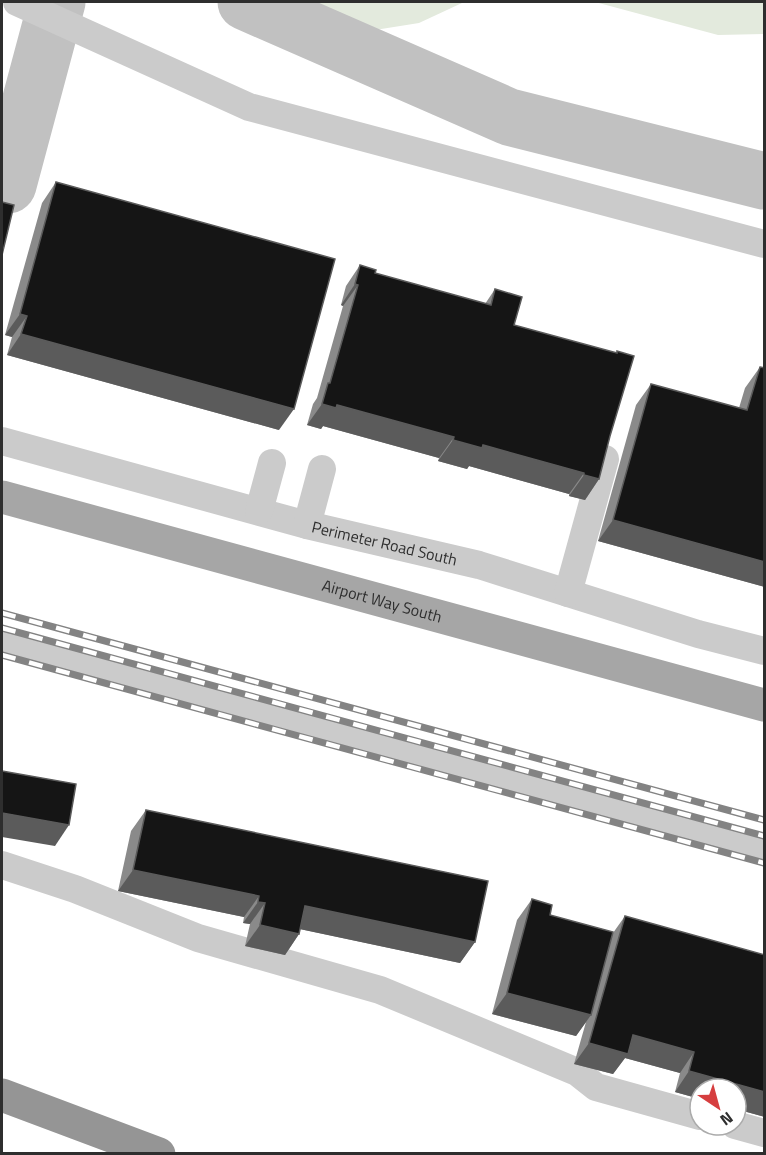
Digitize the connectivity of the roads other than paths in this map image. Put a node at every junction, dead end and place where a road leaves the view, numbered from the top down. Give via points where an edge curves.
1 (16, 2) edge
2 (765, 244) edge
3 (2, 441) edge
4 (605, 459) edge
5 (272, 463) dead end
6 (322, 469) dead end
7 (2, 497) edge
8 (259, 511) junction
9 (307, 525) junction
10 (568, 593) junction
11 (2, 641) edge
12 (765, 651) edge
13 (765, 705) edge
14 (765, 849) edge
15 (2, 865) edge
16 (2, 1095) edge
17 (688, 1113) edge
18 (748, 1128) edge
19 (765, 1133) edge
20 (159, 1154) edge

1 - 2 street via 249,107
3 - 8 street, Perimeter Road South
4 - 10 street
5 - 8 street
6 - 9 street
7 - 13 main road, Airport Way South
8 - 9 street, Perimeter Road South
9 - 10 street, Perimeter Road South via 478,565
10 - 12 street, Perimeter Road South
11 - 14 street
15 - 17 street via 198,938 380,990 577,1072 596,1087
16 - 20 highway
18 - 19 street

